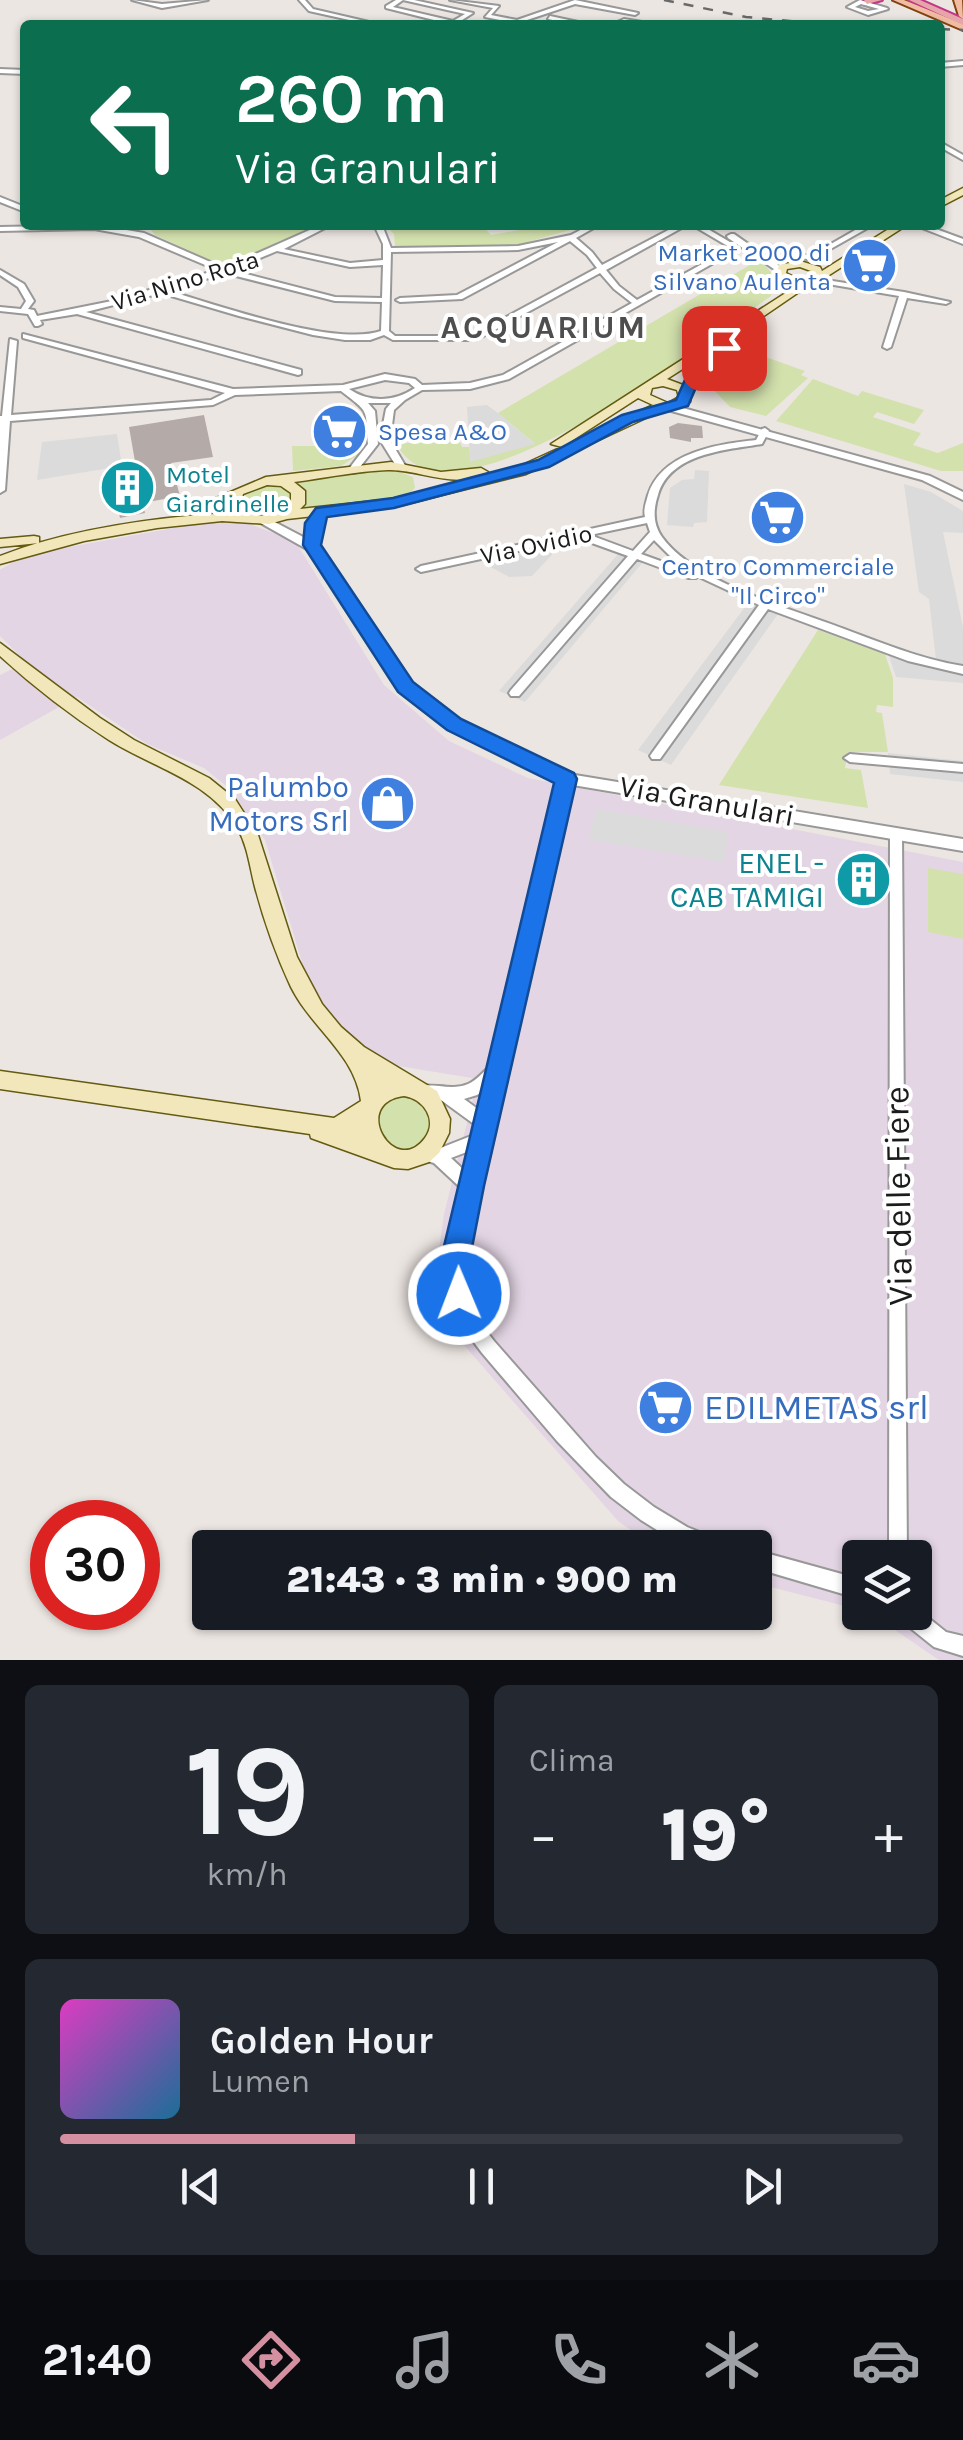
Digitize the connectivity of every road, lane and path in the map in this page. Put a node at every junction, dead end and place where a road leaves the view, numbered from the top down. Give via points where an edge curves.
1 (135, 0) edge
2 (205, 0) edge
3 (302, 0) edge
4 (403, 0) edge
5 (453, 0) edge
6 (854, 0) edge
7 (896, 0) edge
8 (913, 0) edge
9 (958, 0) edge
10 (870, 1) edge
11 (635, 13) dead end
12 (488, 16) junction
13 (550, 18) dead end
14 (357, 20) edge
15 (442, 20) edge
16 (459, 20) edge
17 (497, 20) edge
18 (507, 20) edge
19 (523, 20) edge
20 (559, 20) edge
21 (963, 23) edge
22 (109, 230) edge
23 (318, 230) edge
24 (382, 230) edge
25 (585, 230) edge
26 (674, 230) edge
27 (705, 230) edge
28 (719, 230) edge
29 (733, 230) edge
30 (860, 230) edge
31 (892, 230) edge
32 (931, 230) edge
33 (570, 237) junction
34 (963, 242) edge
35 (766, 249) junction
36 (280, 250) junction
37 (387, 250) junction
38 (846, 258) junction
39 (387, 262) junction
40 (800, 264) junction
41 (599, 270) junction
42 (224, 271) junction
43 (0, 272) edge
44 (781, 273) junction
45 (815, 280) junction
46 (161, 291) junction
47 (904, 294) junction
48 (782, 299) junction
49 (386, 300) junction
50 (400, 300) dead end
51 (946, 302) dead end
52 (638, 304) junction
53 (0, 309) edge
54 (24, 310) junction
55 (78, 312) junction
56 (763, 312) junction
57 (38, 318) junction
58 (385, 332) junction
59 (26, 336) junction
60 (13, 341) junction
61 (0, 343) edge
62 (887, 348) dead end
63 (298, 372) dead end
64 (648, 387) junction
65 (343, 388) junction
66 (420, 388) junction
67 (233, 392) junction
68 (686, 392) junction
69 (358, 398) junction
70 (403, 398) junction
71 (664, 406) junction
72 (2, 419) edge
73 (724, 420) junction
74 (738, 436) junction
75 (758, 439) junction
76 (719, 448) junction
77 (406, 468) junction
78 (353, 470) junction
79 (926, 478) junction
80 (274, 481) junction
81 (963, 484) edge
82 (0, 492) edge
83 (237, 492) junction
84 (963, 497) edge
85 (410, 499) junction
86 (0, 504) edge
87 (322, 512) junction
88 (286, 515) junction
89 (244, 517) junction
90 (651, 519) junction
91 (263, 520) junction
92 (655, 532) junction
93 (577, 534) junction
94 (1, 542) edge
95 (312, 545) junction
96 (634, 555) junction
97 (1, 561) edge
98 (421, 570) dead end
99 (719, 586) junction
100 (766, 604) junction
101 (0, 648) edge
102 (963, 670) edge
103 (515, 693) dead end
104 (656, 756) dead end
105 (850, 758) dead end
106 (963, 768) edge
107 (566, 779) junction
108 (896, 834) junction
109 (963, 845) edge
110 (353, 1051) junction
111 (501, 1060) junction
112 (0, 1080) edge
113 (420, 1090) junction
114 (444, 1094) junction
115 (372, 1106) junction
116 (305, 1125) junction
117 (483, 1131) junction
118 (379, 1150) junction
119 (430, 1155) junction
120 (470, 1186) junction
121 (670, 1530) edge
122 (898, 1540) edge
123 (772, 1564) edge
124 (842, 1584) edge
125 (928, 1630) edge
126 (963, 1646) edge

1 - 2 street via 162,6
3 - 14 street via 311,10
4 - 15 street via 388,7
4 - 16 street via 470,13
5 - 12 street via 497,7
6 - 10 street
7 - 21 main road
8 - 21 highway
9 - 21 main road
10 - 10 street via 850,7 868,13 885,8
11 - 19 street via 575,2
12 - 17 street
12 - 18 street
13 - 20 street
22 - 42 street via 157,240
23 - 36 street, Via Nino Rota
24 - 37 street
25 - 33 street
26 - 41 street
27 - 52 street via 736,248
28 - 44 street
29 - 35 street
30 - 35 street via 812,258
31 - 38 main road
32 - 34 street
33 - 37 street via 518,248
33 - 41 street via 592,251
33 - 50 street via 458,297
35 - 40 street
36 - 39 street via 350,265
36 - 42 street, Via Nino Rota
37 - 39 street
38 - 40 main road
38 - 45 main road
39 - 49 street
40 - 44 main road
40 - 45 main road via 816,269
41 - 52 street via 614,290
41 - 58 street via 473,338 394,338
42 - 46 street, Via Nino Rota
42 - 49 street via 335,299
43 - 54 street via 26,293
44 - 45 main road
44 - 48 main road
45 - 47 street
45 - 48 main road
46 - 55 street, Via Nino Rota
46 - 58 street via 341,338
47 - 51 street
47 - 62 street
48 - 56 main road
49 - 58 street
52 - 66 street via 506,377
53 - 54 street
54 - 57 street
55 - 57 street, Via Nino Rota
55 - 63 street
56 - 64 main road
56 - 68 main road via 694,376
57 - 59 street
59 - 60 street
59 - 67 street
60 - 61 street
60 - 72 street
64 - 68 main road via 670,383
64 - 71 main road via 646,400
64 - 77 main road via 551,448 519,460 457,476
65 - 66 street via 384,377
65 - 67 street
65 - 69 street
66 - 70 street
67 - 72 street via 213,402
68 - 71 main road via 682,403
68 - 73 street
69 - 70 street
69 - 78 street via 372,410 373,444
70 - 77 street via 390,409 385,440
71 - 73 street
71 - 85 main road via 544,464
72 - 82 street
73 - 74 street
73 - 75 street
74 - 75 street
74 - 76 street
75 - 76 street
75 - 79 street via 800,441
76 - 90 street via 663,474 652,492
77 - 78 main road
77 - 85 main road via 422,481
78 - 80 main road
79 - 81 street
79 - 84 street
80 - 83 main road
80 - 88 main road via 292,486 300,498
82 - 86 street
83 - 89 main road via 233,506
83 - 94 main road via 205,510
85 - 87 main road
87 - 88 main road
87 - 95 street
88 - 91 main road
89 - 91 main road
89 - 97 main road via 210,516 31,549
90 - 92 street
90 - 93 street, Via Ovidio
91 - 95 street
92 - 96 street
92 - 99 street via 677,559
93 - 96 street
93 - 98 street, Via Ovidio
94 - 97 main road
95 - 107 street, Via Granulari via 406,687 454,724
96 - 99 street
96 - 103 street
99 - 100 street
100 - 102 street via 913,660
100 - 104 street
101 - 110 main road via 129,744 222,794 255,843 298,986 313,1012
105 - 106 street
107 - 108 street, Via Granulari
107 - 111 street
108 - 109 street, Via Granulari
108 - 122 street, Via delle Fiere
110 - 113 main road
110 - 115 main road
111 - 114 street via 476,1090
111 - 117 street
112 - 116 main road
113 - 114 street
113 - 115 main road via 388,1092
113 - 119 main road via 441,1114
114 - 117 street
115 - 116 main road via 336,1128
115 - 118 main road via 367,1130
116 - 118 main road
117 - 119 street
117 - 120 street
118 - 119 main road via 400,1158
119 - 120 street
120 - 121 street via 454,1263 470,1324 618,1490
123 - 124 street
125 - 126 street

